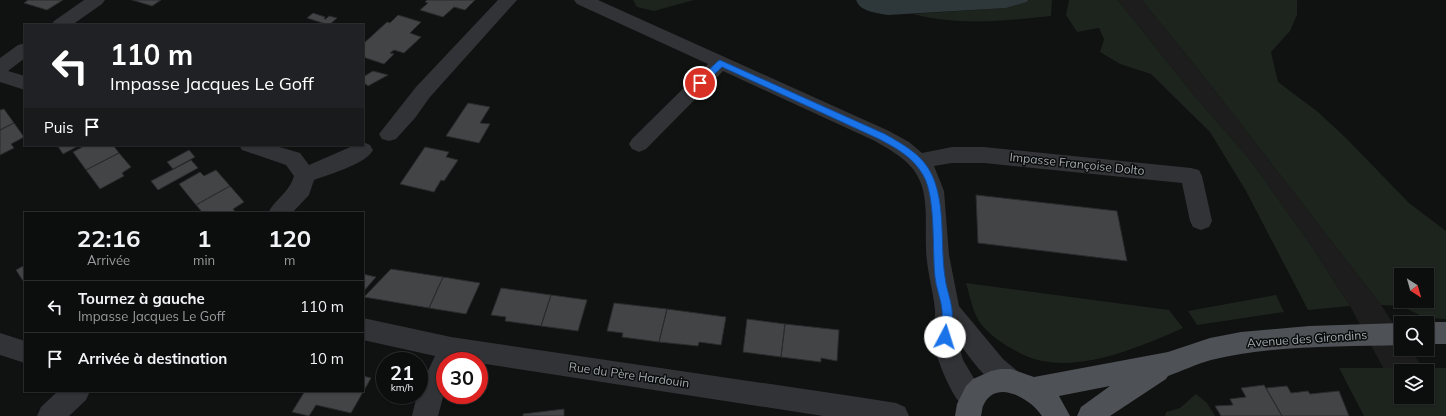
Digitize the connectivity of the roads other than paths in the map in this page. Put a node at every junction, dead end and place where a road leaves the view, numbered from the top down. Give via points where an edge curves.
1 (96, 0) edge
2 (508, 0) edge
3 (583, 0) edge
4 (61, 24) edge
5 (24, 51) edge
6 (720, 63) junction
7 (0, 67) edge
8 (0, 75) edge
9 (24, 83) edge
10 (389, 134) dead end
11 (639, 144) dead end
12 (252, 146) edge
13 (363, 150) dead end
14 (919, 161) junction
15 (305, 175) junction
16 (280, 212) edge
17 (1201, 220) dead end
18 (948, 311) junction
19 (364, 329) edge
20 (1434, 333) edge
21 (1446, 333) edge
22 (1394, 334) edge
23 (0, 344) edge
24 (451, 348) junction
25 (24, 352) edge
26 (1168, 364) junction
27 (1022, 385) junction
28 (77, 392) edge
29 (970, 407) edge
30 (50, 416) edge
31 (425, 416) edge
32 (896, 416) edge
33 (1057, 416) edge
34 (1090, 416) edge

1 - 4 street
2 - 10 street via 423,92
3 - 6 street
5 - 7 street
6 - 11 street
6 - 14 street via 882,136
8 - 9 street
12 - 15 street via 293,159
13 - 15 street
14 - 17 street, Impasse Françoise Dolto via 952,155 984,154 1191,176
14 - 18 street via 932,186 940,277
15 - 16 street via 301,189
18 - 27 street via 994,367
18 - 29 street via 945,337 947,350
19 - 24 street, Rue du Père Hardouin
20 - 21 main road
22 - 26 main road, Avenue des Girondins via 1241,343 1210,349
23 - 25 street
24 - 31 street via 430,395
24 - 32 street, Rue du Père Hardouin
26 - 27 main road, Avenue des Girondins
26 - 34 main road, Avenue des Girondins
27 - 29 main road, Avenue des Girondins via 999,381 988,384 979,389
27 - 33 main road via 1052,406
28 - 30 street

